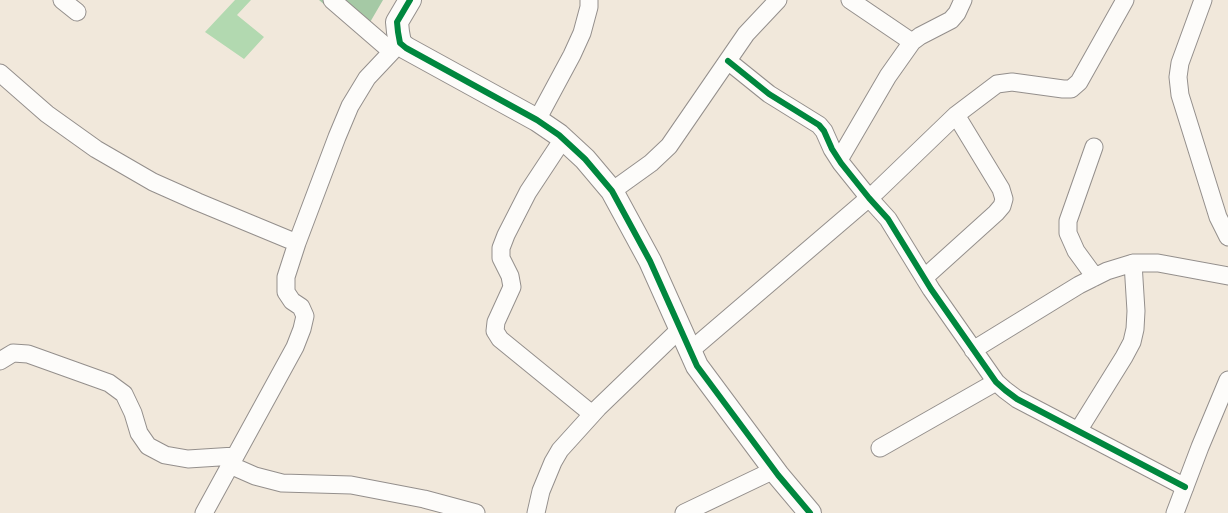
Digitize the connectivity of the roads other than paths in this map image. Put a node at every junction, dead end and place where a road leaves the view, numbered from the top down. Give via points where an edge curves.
1 (62, 0) edge
2 (332, 0) edge
3 (410, 0) edge
4 (589, 0) edge
5 (778, 0) edge
6 (850, 0) edge
7 (963, 0) edge
8 (1126, 0) edge
9 (1203, 0) edge
10 (77, 12) dead end
11 (912, 42) junction
12 (396, 47) junction
13 (728, 60) junction
14 (0, 73) edge
15 (956, 115) junction
16 (537, 120) junction
17 (563, 139) junction
18 (1094, 147) dead end
19 (839, 160) junction
20 (612, 191) junction
21 (869, 198) junction
22 (1228, 237) edge
23 (297, 243) junction
24 (1133, 263) junction
25 (1228, 276) edge
26 (1095, 277) junction
27 (924, 278) junction
28 (680, 329) junction
29 (974, 350) junction
30 (690, 351) junction
31 (4, 353) edge
32 (1228, 380) edge
33 (996, 382) junction
34 (592, 414) junction
35 (1078, 431) junction
36 (880, 448) dead end
37 (233, 460) junction
38 (774, 470) junction
39 (1185, 486) junction
40 (204, 513) edge
41 (476, 513) edge
42 (536, 513) edge
43 (684, 513) edge
44 (810, 513) edge
45 (1175, 513) edge

1 - 10 street
2 - 12 street
3 - 12 street via 397,22
4 - 16 street via 582,33
5 - 13 street via 746,34
6 - 11 street
7 - 11 street via 951,20
8 - 15 street via 1079,82 1071,89 1012,82 997,84
9 - 22 street via 1180,63 1178,78 1180,95 1218,217
11 - 19 street via 888,76
12 - 16 street via 406,48
12 - 23 street via 367,78 350,106
13 - 19 street via 769,94 819,125
13 - 20 street via 670,146
14 - 23 street via 48,114 90,145 153,182
15 - 21 street
15 - 27 street via 1001,189 1004,199 996,213
16 - 17 street
17 - 20 street via 585,159
17 - 34 street via 528,192 501,248 501,258 510,276 512,287 496,322 495,331 500,339
18 - 26 street via 1068,222 1068,233 1076,251
19 - 21 street
20 - 28 street via 650,261
21 - 27 street via 888,219
21 - 30 street
23 - 37 street via 286,277 286,292 292,301 301,307 305,316 302,329 295,347
24 - 25 street via 1158,263
24 - 26 street
24 - 35 street via 1136,311 1132,342
26 - 29 street
27 - 29 street
28 - 30 street
28 - 34 street
29 - 33 street
30 - 38 street via 697,366
31 - 37 street via 28,354 109,383 124,394 148,446 165,455 188,459
32 - 39 street
33 - 35 street via 1017,399
33 - 36 street
34 - 42 street via 560,450 553,462 541,491
35 - 39 street
37 - 40 street
37 - 41 street via 255,476 282,483 351,485 424,499
38 - 43 street
38 - 44 street
39 - 45 street

